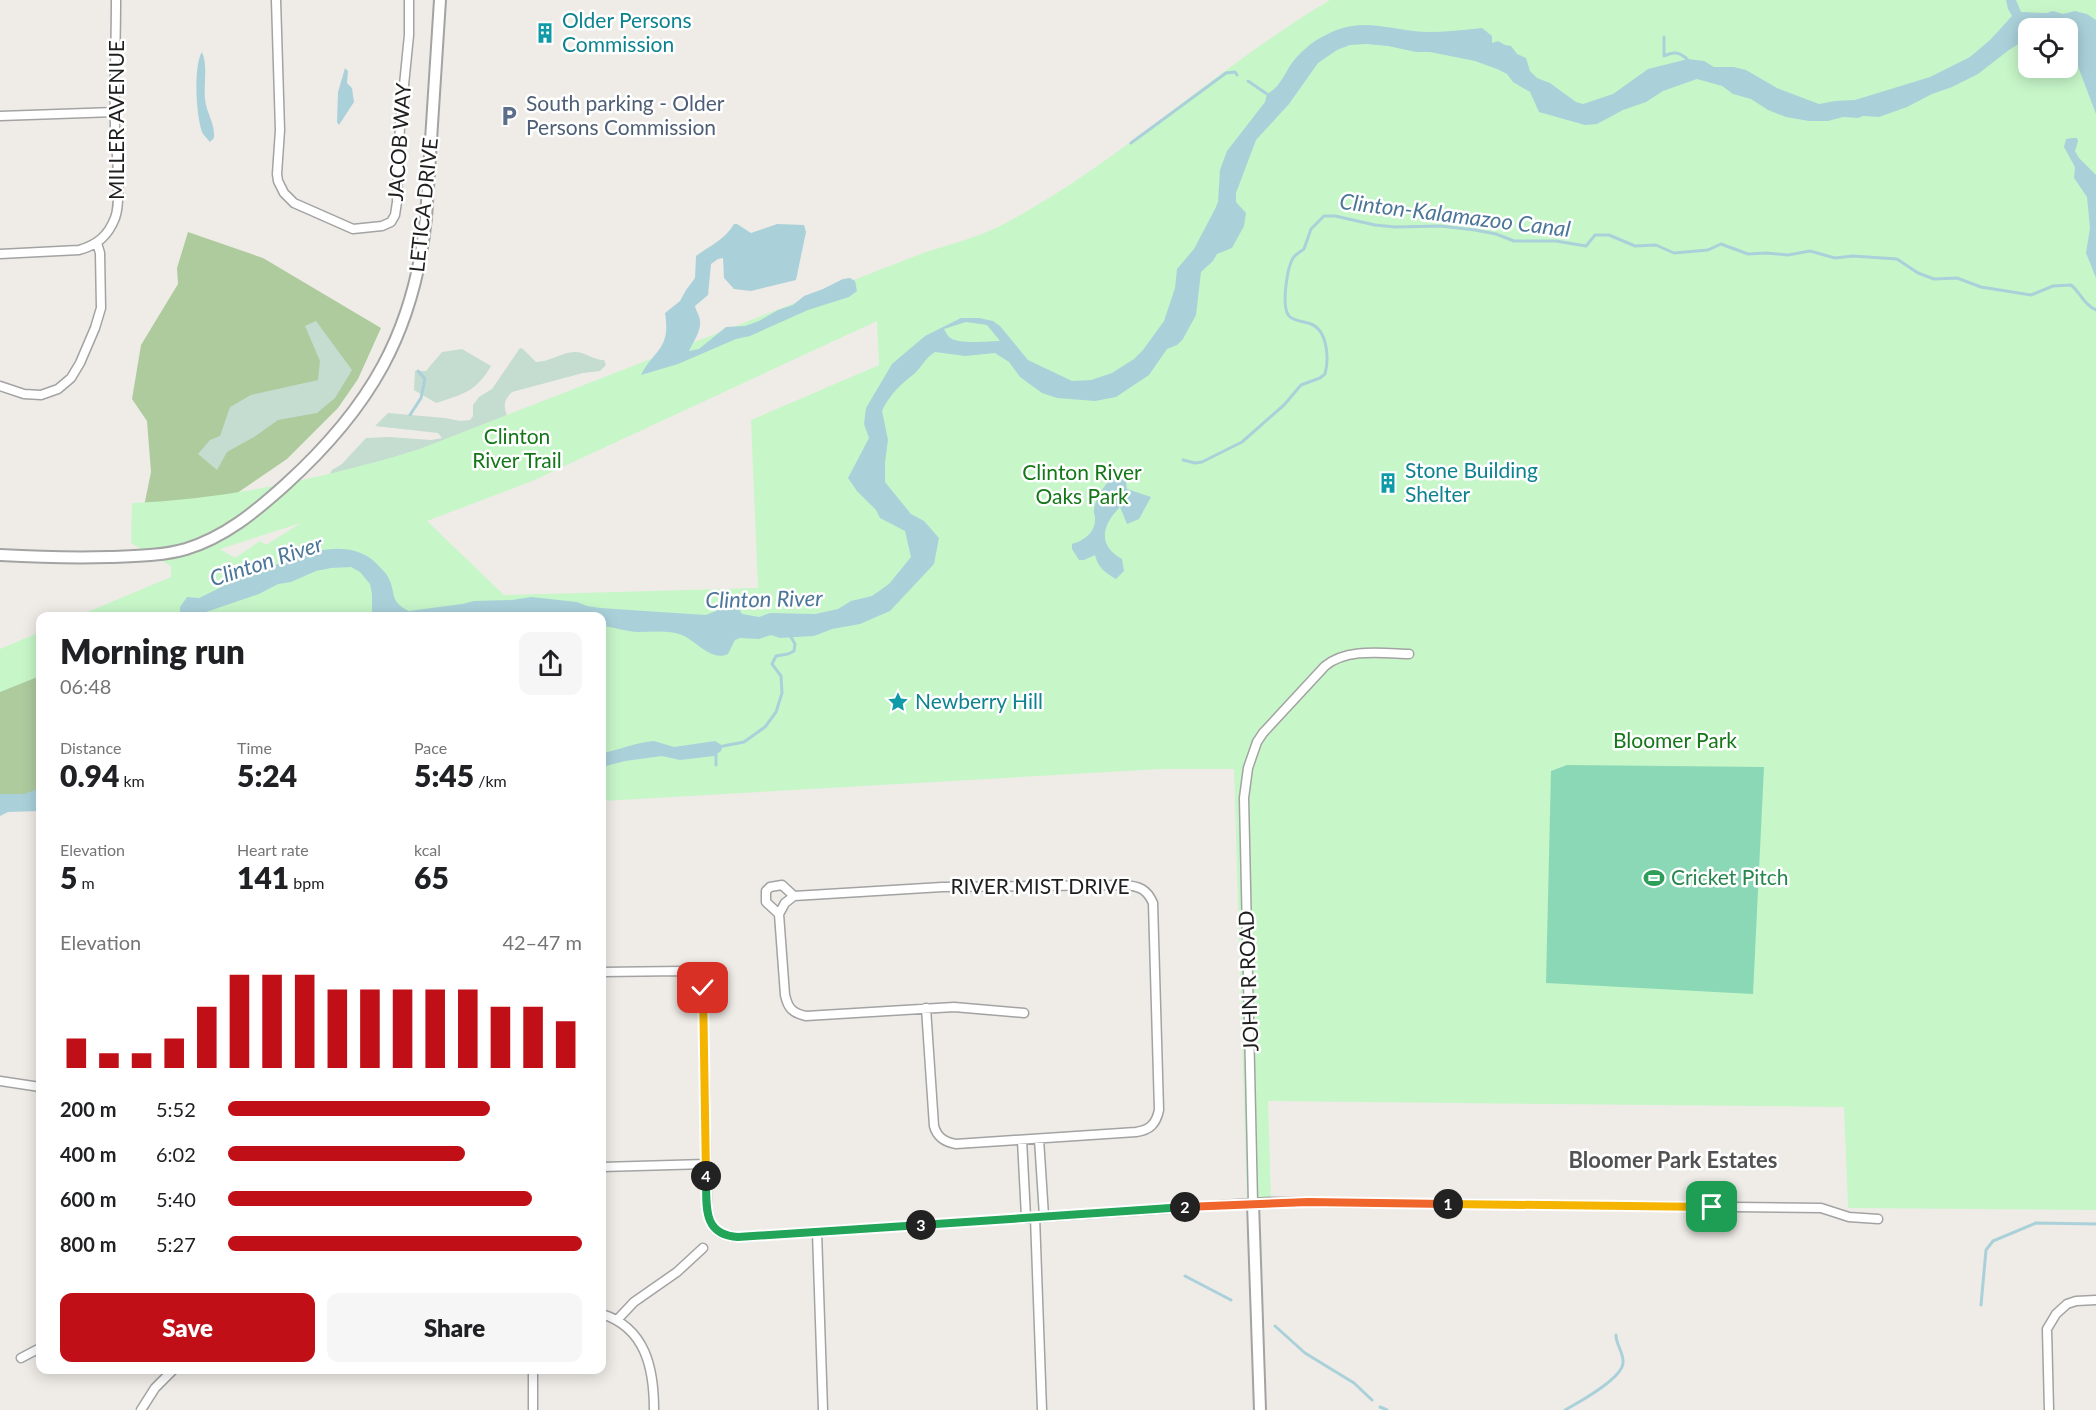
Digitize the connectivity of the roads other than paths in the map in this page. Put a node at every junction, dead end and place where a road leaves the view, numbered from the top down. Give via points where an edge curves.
1 (116, 0) edge
2 (276, 0) edge
3 (409, 0) edge
4 (440, 0) edge
5 (115, 112) junction
6 (0, 116) edge
7 (97, 243) junction
8 (0, 254) edge
9 (0, 386) edge
10 (0, 555) edge
11 (1409, 654) dead end
12 (794, 896) junction
13 (779, 914) junction
14 (606, 972) edge
15 (926, 1008) junction
16 (1024, 1013) dead end
17 (0, 1081) edge
18 (36, 1086) edge
19 (1039, 1139) junction
20 (1022, 1140) junction
21 (706, 1164) junction
22 (606, 1167) edge
23 (1253, 1203) junction
24 (1035, 1217) junction
25 (1878, 1219) dead end
26 (817, 1232) junction
27 (703, 1248) dead end
28 (2096, 1300) edge
29 (606, 1316) edge
30 (617, 1320) junction
31 (36, 1350) edge
32 (21, 1358) dead end
33 (168, 1374) edge
34 (533, 1374) edge
35 (141, 1410) edge
36 (533, 1410) edge
37 (654, 1410) edge
38 (823, 1410) edge
39 (1042, 1410) edge
40 (1260, 1410) edge
41 (2049, 1410) edge

1 - 5 street, MILLER AVENUE
2 - 3 street, JACOB WAY via 278,181 294,203 353,229 382,226 395,215
4 - 10 street, LETICA DRIVE via 422,254 406,315 362,402 328,443 252,513 205,542 135,556
5 - 6 street
5 - 7 street, MILLER AVENUE via 117,215
7 - 8 street via 68,252
7 - 9 street via 101,308 71,378 41,395
11 - 23 street, JOHN R ROAD via 1358,654 1334,659 1263,733 1251,755 1244,798
12 - 13 street
12 - 13 street, RIVER MIST DRIVE via 782,885 770,886 766,902
12 - 19 street, RIVER MIST DRIVE via 954,886 1124,885 1146,891 1153,903 1158,1117 1145,1131
13 - 15 street, RIVER MIST DRIVE via 785,995 793,1012 806,1016
14 - 21 street via 682,971 700,982
15 - 16 street via 969,1007
15 - 20 street, RIVER MIST DRIVE via 934,1126 938,1135 956,1144
17 - 18 street
19 - 20 street, RIVER MIST DRIVE
19 - 24 street
20 - 24 street
21 - 22 street
21 - 26 street via 709,1219 721,1233 738,1237
23 - 24 street
23 - 25 street via 1821,1208 1849,1217
23 - 40 street, JOHN R ROAD
24 - 26 street
24 - 39 street
26 - 38 street
27 - 30 street
28 - 41 street via 2067,1304 2048,1329
29 - 30 street
30 - 37 street via 647,1356 653,1375
31 - 32 street
33 - 35 street
34 - 36 street

